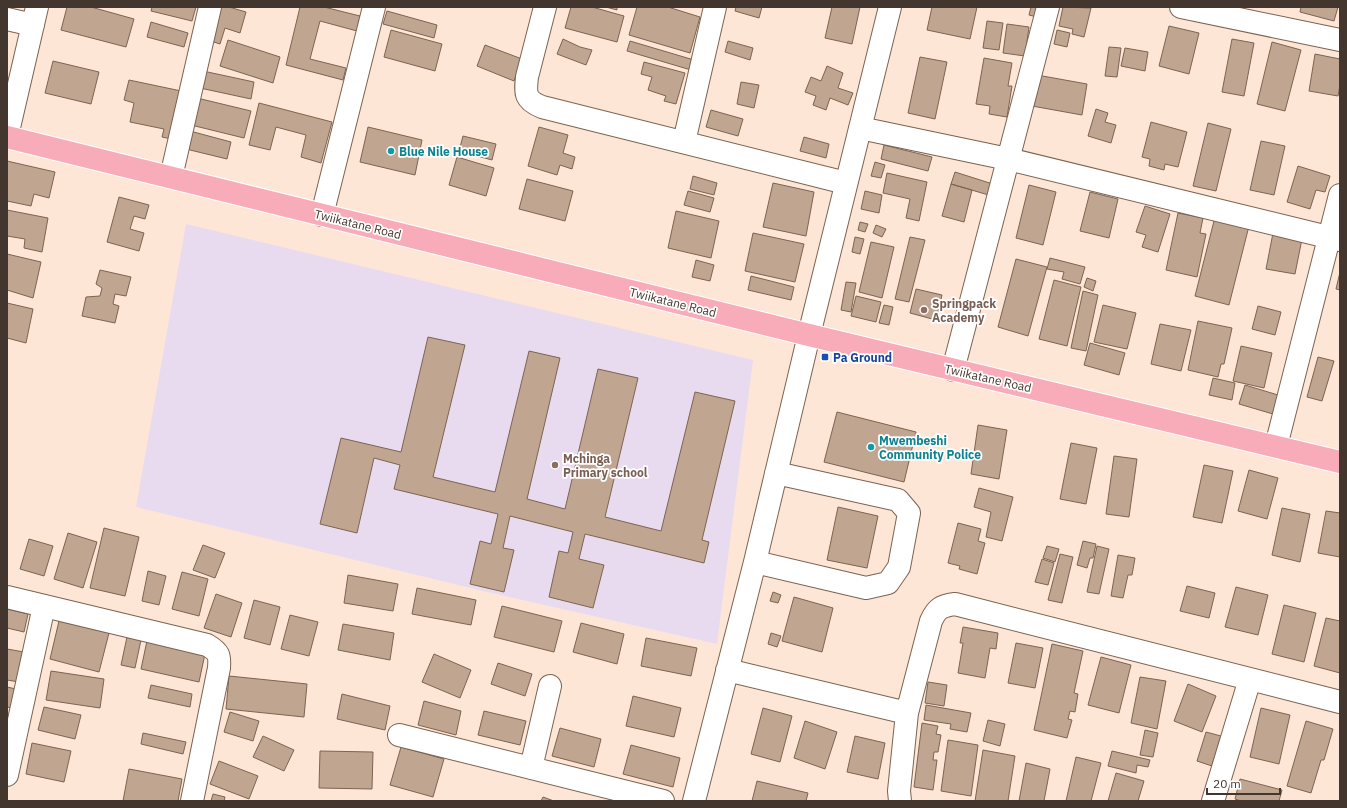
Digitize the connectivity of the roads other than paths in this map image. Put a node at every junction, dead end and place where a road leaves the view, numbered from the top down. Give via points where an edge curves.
1 (210, 7) edge
2 (546, 7) edge
3 (715, 7) edge
4 (890, 7) edge
5 (1048, 7) edge
6 (1181, 7) edge
7 (368, 8) edge
8 (35, 16) edge
9 (7, 19) edge
10 (1340, 40) edge
11 (860, 128) junction
12 (7, 136) edge
13 (684, 142) junction
14 (1008, 159) junction
15 (172, 178) junction
16 (846, 183) junction
17 (1340, 195) edge
18 (322, 215) junction
19 (1335, 239) edge
20 (809, 335) junction
21 (954, 370) junction
22 (1276, 446) junction
23 (1340, 462) edge
24 (776, 473) junction
25 (755, 562) junction
26 (7, 597) edge
27 (44, 606) junction
28 (727, 670) junction
29 (1250, 679) junction
30 (550, 686) dead end
31 (1340, 702) edge
32 (907, 713) junction
33 (399, 735) dead end
34 (531, 768) junction
35 (7, 775) edge
36 (192, 801) edge
37 (663, 801) edge
38 (694, 801) edge
39 (900, 801) edge
40 (1213, 801) edge

1 - 15 street
2 - 13 street via 525,89 533,103
3 - 13 street
4 - 11 street
5 - 14 street
6 - 10 street
7 - 18 street
8 - 9 street
8 - 12 street
11 - 14 street
11 - 16 street
12 - 15 main road, Twiikatane Road
13 - 16 street
14 - 19 street
14 - 21 street
15 - 18 main road, Twiikatane Road
16 - 20 street
17 - 19 street
18 - 20 main road, Twiikatane Road
19 - 22 street
20 - 21 main road, Twiikatane Road
20 - 24 street
21 - 22 main road, Twiikatane Road
22 - 23 main road, Twiikatane Road
24 - 25 street
24 - 25 street via 898,500 909,513 899,567 888,583 866,588
25 - 28 street
26 - 27 street
27 - 35 street
27 - 36 street via 207,645 215,650 220,658 219,668
28 - 32 street
28 - 38 street
29 - 31 street
29 - 32 street via 955,604 945,605 936,610 930,621
29 - 40 street
30 - 34 street
32 - 39 street via 898,791
33 - 34 street
34 - 37 street

